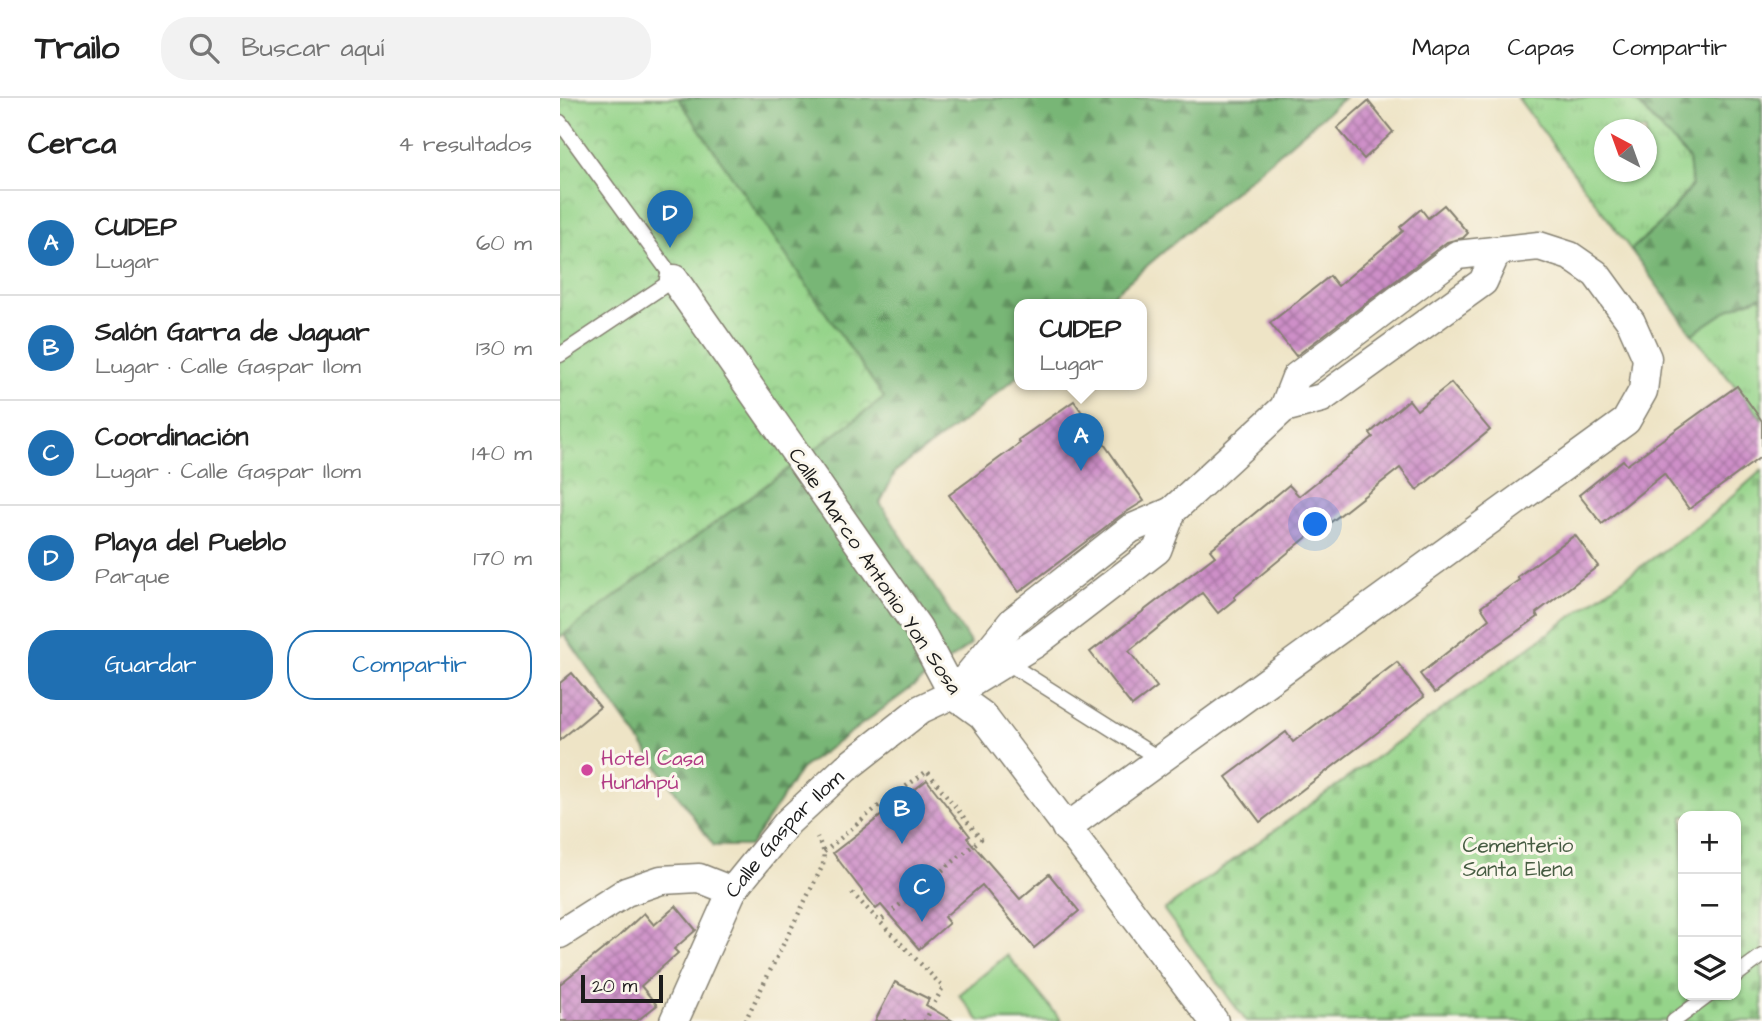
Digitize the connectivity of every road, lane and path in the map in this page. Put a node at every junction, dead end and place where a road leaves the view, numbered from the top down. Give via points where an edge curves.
1 (560, 122) edge
2 (674, 279) junction
3 (560, 355) edge
4 (1172, 511) junction
5 (1006, 662) junction
6 (953, 694) junction
7 (1161, 760) junction
8 (1066, 828) junction
9 (817, 837) dead end
10 (824, 852) junction
11 (732, 891) junction
12 (852, 893) dead end
13 (880, 921) junction
14 (560, 934) edge
15 (1762, 956) edge
16 (1741, 971) edge
17 (1702, 1000) edge
18 (674, 1021) edge
19 (745, 1021) edge
20 (925, 1021) edge
21 (1214, 1021) edge
22 (1674, 1021) edge

1 - 2 lane
2 - 3 lane
2 - 6 street, Calle Marco Antonio Yon Sosa via 918,628
4 - 5 street, Calle Gaspar Ilom via 1157,550
4 - 6 street via 1130,529 1013,621
4 - 7 street via 1284,408 1322,398 1483,282 1497,251 1539,246 1570,256 1596,274 1631,322 1647,358 1643,391 1626,422
5 - 6 street, Calle Gaspar Ilom
5 - 7 lane
6 - 8 street, Calle Marco Antonio Yon Sosa via 982,715
6 - 11 street, Calle Gaspar Ilom via 921,709 846,768 788,822
7 - 8 street
8 - 21 street, Calle Marco Antonio Yon Sosa
9 - 10 path
10 - 13 path via 927,771 981,839
10 - 19 path via 822,865
11 - 14 street via 699,878 661,880 626,892
11 - 18 street, Calle Gaspar Ilom
12 - 13 path
13 - 20 path via 943,987
15 - 16 lane
17 - 22 lane

